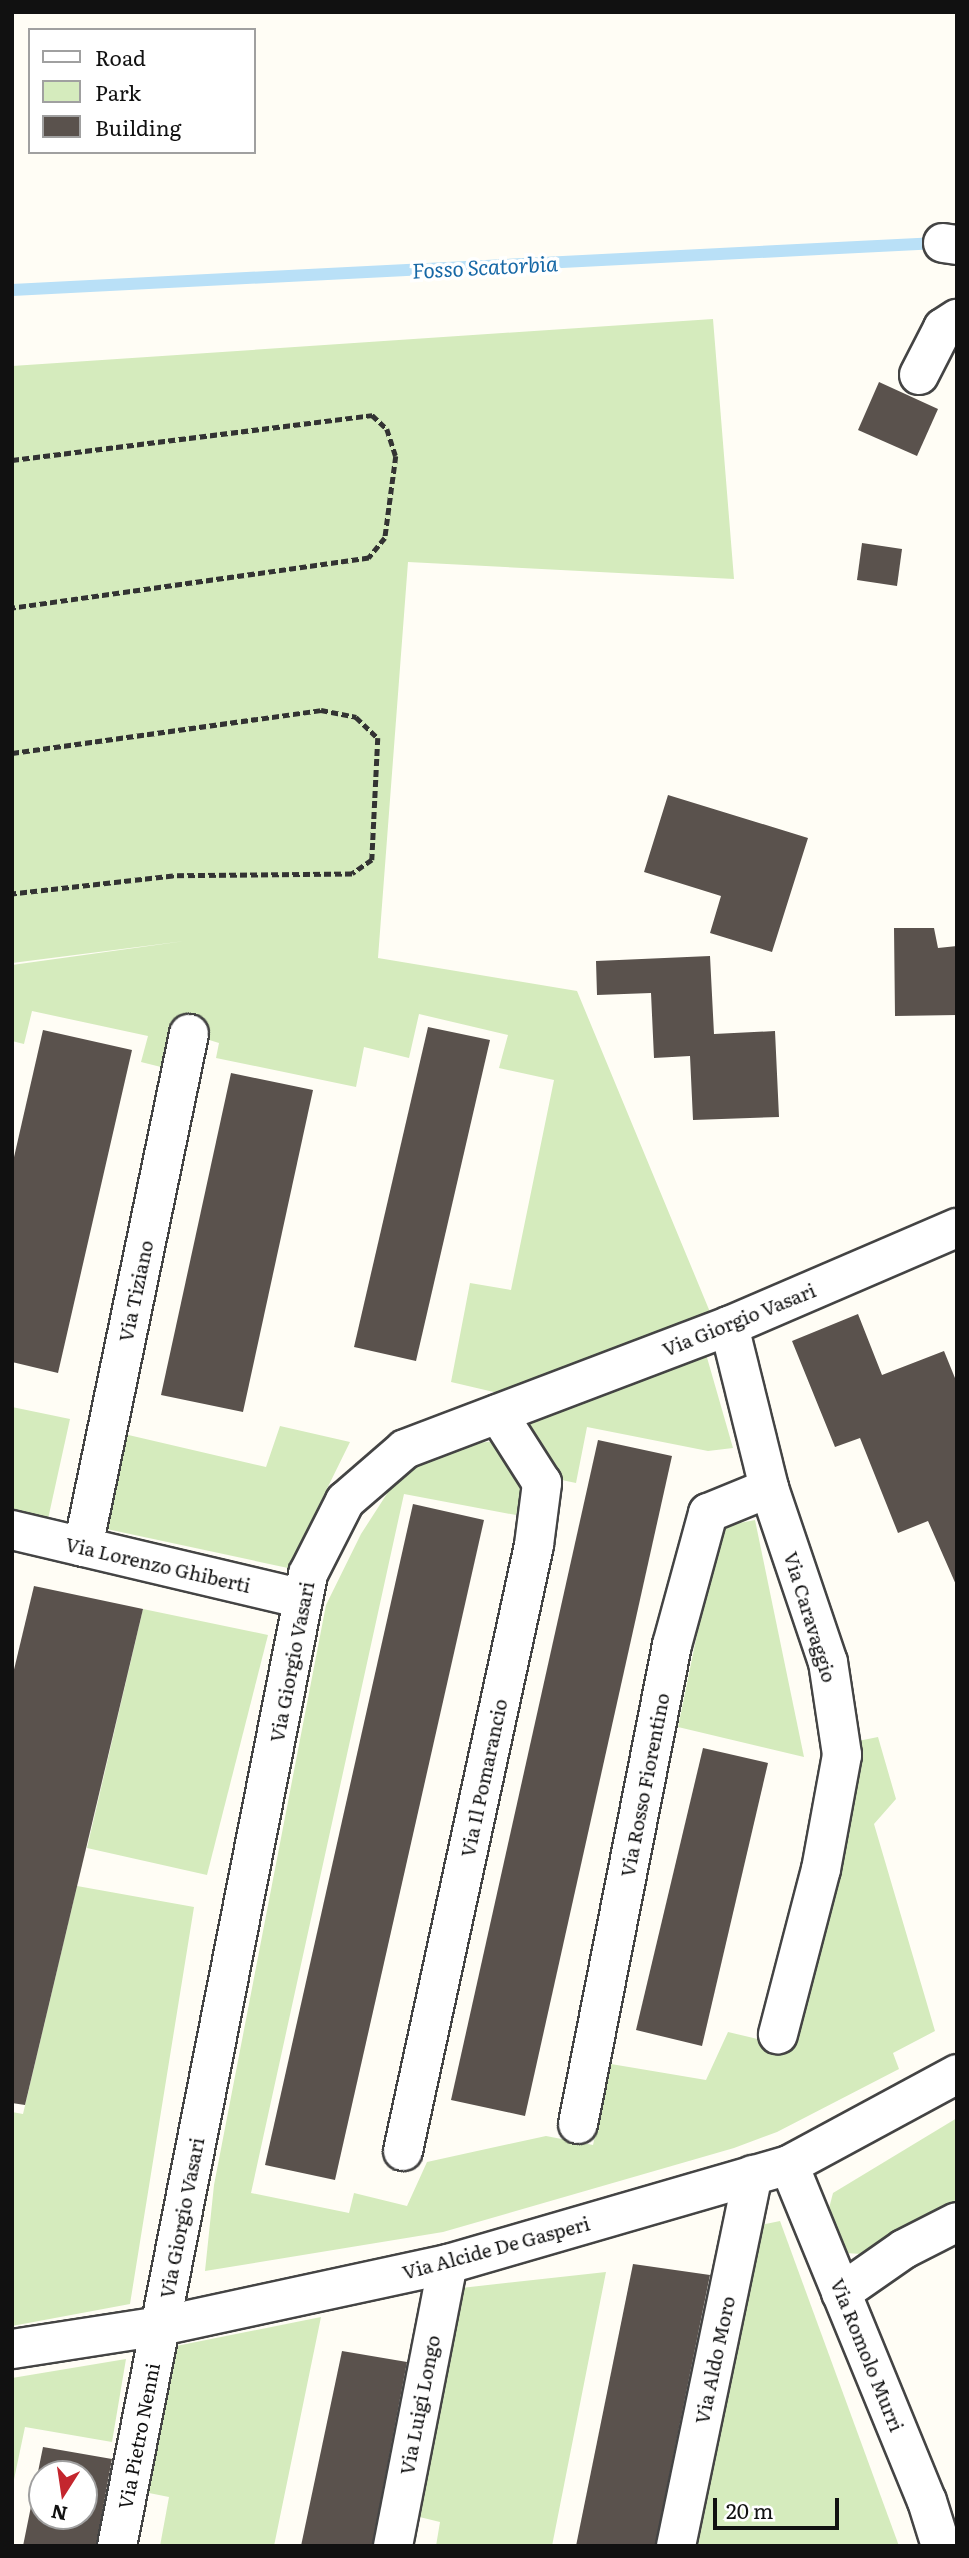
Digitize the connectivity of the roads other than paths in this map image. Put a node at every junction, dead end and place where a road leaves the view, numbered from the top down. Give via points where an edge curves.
1 (957, 319) edge
2 (919, 375) dead end
3 (189, 1034) dead end
4 (957, 1228) edge
5 (729, 1326) junction
6 (498, 1414) junction
7 (769, 1488) junction
8 (12, 1530) edge
9 (83, 1547) junction
10 (303, 1599) junction
11 (778, 2034) dead end
12 (957, 2074) edge
13 (578, 2124) dead end
14 (403, 2151) dead end
15 (771, 2170) junction
16 (957, 2222) edge
17 (448, 2264) junction
18 (841, 2293) junction
19 (161, 2326) junction
20 (12, 2348) edge
21 (117, 2546) edge
22 (393, 2546) edge
23 (676, 2546) edge
24 (942, 2546) edge

1 - 2 street via 943,328
3 - 9 street, Via Tiziano
4 - 5 street, Via Giorgio Vasari
5 - 6 street, Via Giorgio Vasari
5 - 7 street, Via Caravaggio
6 - 10 street, Via Giorgio Vasari via 405,1448 345,1501 308,1574
6 - 14 street, Via Il Pomarancio via 542,1483 539,1508
7 - 11 street, Via Caravaggio via 828,1662 842,1755 821,1869
7 - 13 street, Via Rosso Fiorentino via 708,1513 673,1645
8 - 9 street, Via Lorenzo Ghiberti
9 - 10 street, Via Lorenzo Ghiberti
10 - 19 street, Via Giorgio Vasari
12 - 15 street, Via Alcide De Gasperi
15 - 17 street, Via Alcide De Gasperi
15 - 18 street, Via Romolo Murri
15 - 23 street, Via Aldo Moro
16 - 18 street via 904,2249
17 - 19 street, Via Alcide De Gasperi
17 - 22 street, Via Luigi Longo
18 - 24 street, Via Romolo Murri
19 - 20 street, Via Alcide De Gasperi
19 - 21 street, Via Pietro Nenni

